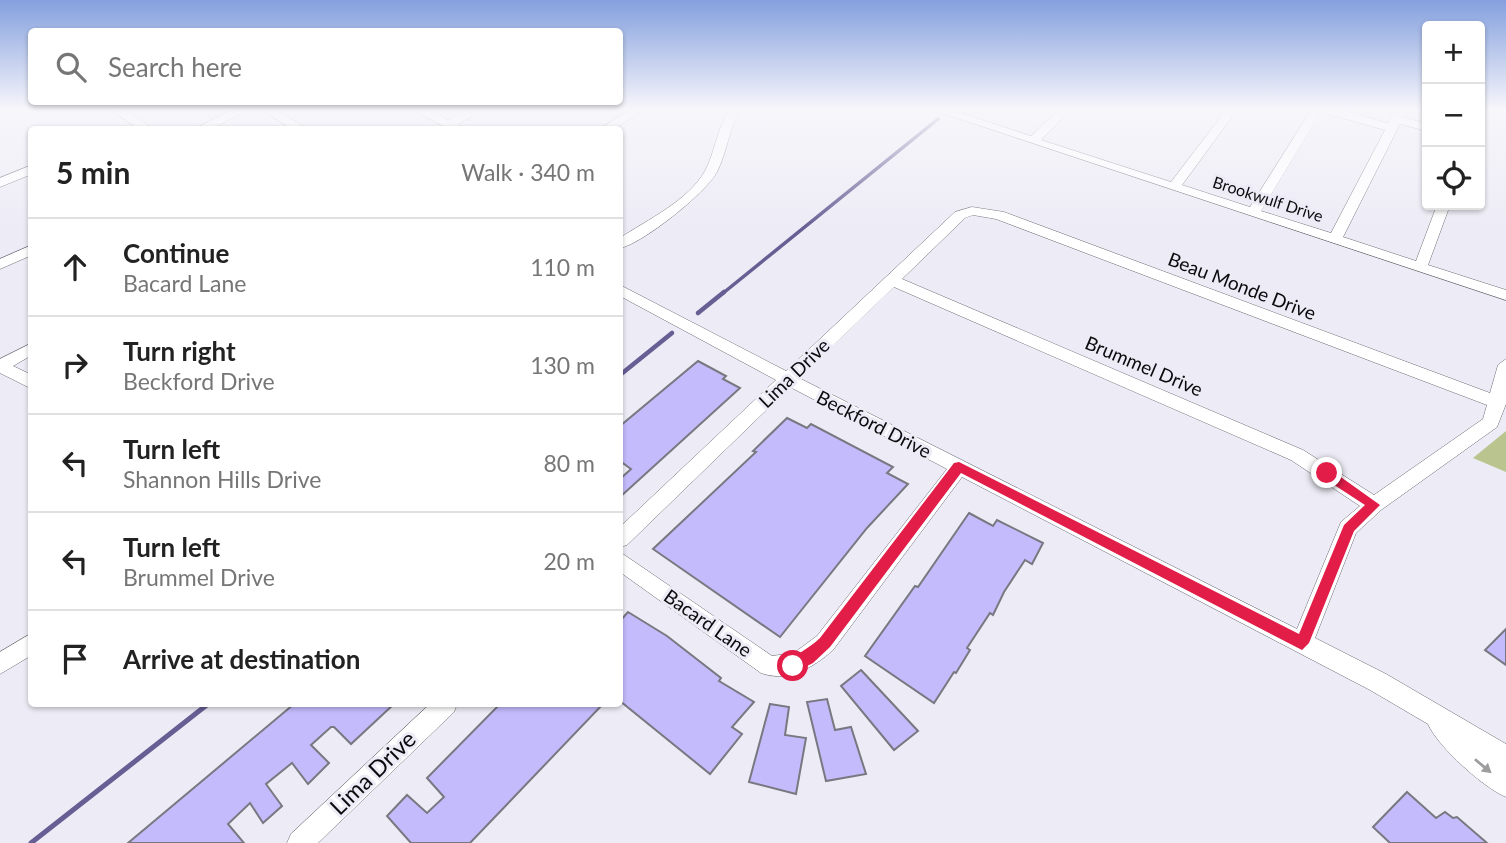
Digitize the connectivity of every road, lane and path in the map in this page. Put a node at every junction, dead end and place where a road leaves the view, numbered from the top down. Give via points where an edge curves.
1 (721, 149) edge
2 (1059, 149) edge
3 (1202, 149) edge
4 (1293, 149) edge
5 (1381, 149) edge
6 (28, 171) edge
7 (0, 183) edge
8 (1174, 187) junction
9 (1442, 210) edge
10 (972, 211) joint
11 (1253, 213) junction
12 (1335, 240) junction
13 (623, 242) edge
14 (28, 251) edge
15 (0, 265) edge
16 (1420, 268) junction
17 (891, 281) junction
18 (623, 292) edge
19 (1506, 295) edge
20 (28, 350) edge
21 (1506, 365) edge
22 (1, 366) edge
23 (787, 380) junction
24 (28, 381) edge
25 (1498, 403) junction
26 (959, 467) junction
27 (1374, 505) junction
28 (623, 536) edge
29 (623, 563) edge
30 (1302, 643) junction
31 (28, 646) edge
32 (0, 664) edge
33 (443, 707) edge
34 (1427, 712) junction
35 (1506, 757) edge
36 (1506, 785) edge
37 (300, 843) edge

1 - 13 street via 702,183
2 - 8 street, Brookwulf Drive
3 - 8 street
4 - 11 street
5 - 12 street
6 - 7 street
8 - 11 street, Brookwulf Drive
9 - 16 street
10 - 17 street, Lima Drive via 960,215
10 - 25 street, Beau Monde Drive via 999,215
11 - 12 street, Brookwulf Drive
12 - 16 street, Brookwulf Drive
14 - 15 street
16 - 19 street, Brookwulf Drive
17 - 23 street, Lima Drive
17 - 27 street, Brummel Drive via 1297,455
18 - 23 street, Beckford Drive
20 - 22 street
21 - 25 street
22 - 24 street
23 - 26 street, Beckford Drive
23 - 28 street, Lima Drive
25 - 27 street via 1483,430
26 - 29 street, Bacard Lane via 825,643 793,666 769,666
26 - 30 street, Beckford Drive
27 - 30 street via 1348,528
30 - 34 street, Beckford Drive
31 - 32 street
33 - 37 street, Lima Drive
34 - 35 street, Beckford Drive
34 -> 36 street, Beckford Drive

